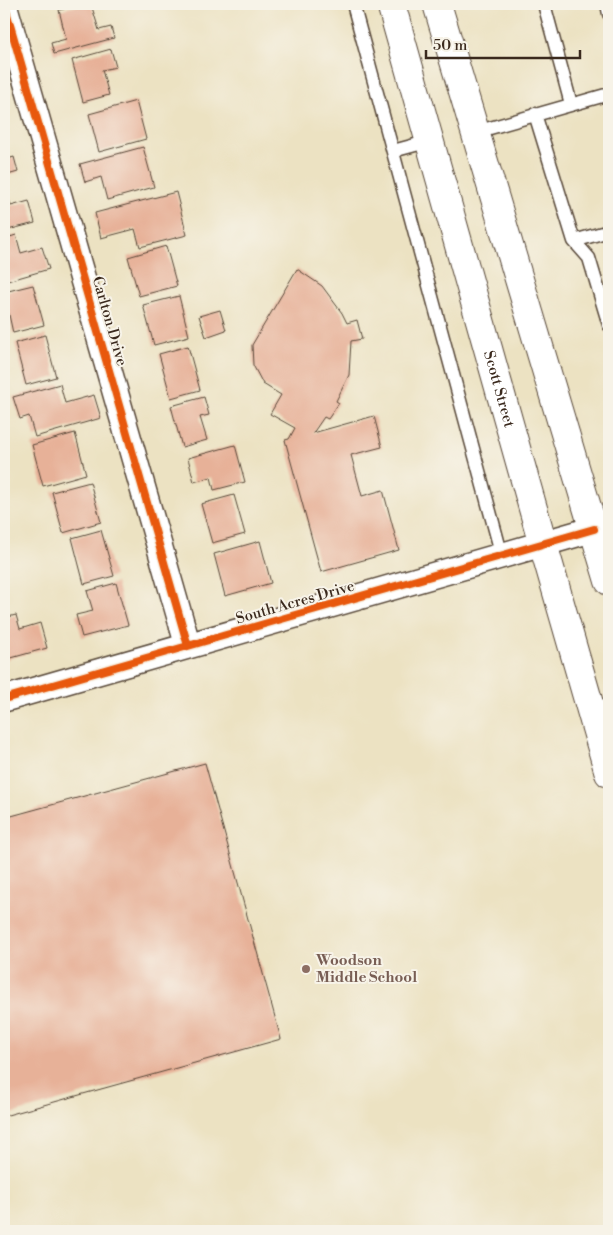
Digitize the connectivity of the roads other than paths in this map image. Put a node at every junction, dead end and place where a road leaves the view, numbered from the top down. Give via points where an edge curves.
1 (4, 4) edge
2 (352, 4) edge
3 (391, 4) edge
4 (437, 4) edge
5 (544, 4) edge
6 (606, 4) edge
7 (609, 14) edge
8 (609, 94) edge
9 (571, 104) junction
10 (535, 114) junction
11 (476, 132) junction
12 (430, 141) junction
13 (392, 151) junction
14 (609, 231) edge
15 (574, 241) junction
16 (604, 290) edge
17 (609, 325) edge
18 (602, 527) edge
19 (543, 544) junction
20 (502, 556) junction
21 (609, 581) edge
22 (188, 646) junction
23 (4, 699) edge
24 (609, 773) edge

1 - 22 street, Carlton Drive
2 - 13 lane
3 - 12 main road, Scott Street
4 - 11 main road
5 - 9 lane
6 - 7 lane
8 - 9 lane
9 - 10 lane
10 - 11 lane
10 - 15 lane
11 - 18 main road
12 - 13 lane
12 - 19 main road, Scott Street
13 - 20 lane
14 - 15 lane
15 - 16 lane via 589,258
16 - 17 lane
18 - 19 street, South Acres Drive
18 - 21 main road
19 - 20 street, South Acres Drive
19 - 24 main road, Scott Street
20 - 22 street, South Acres Drive
22 - 23 street, South Acres Drive

